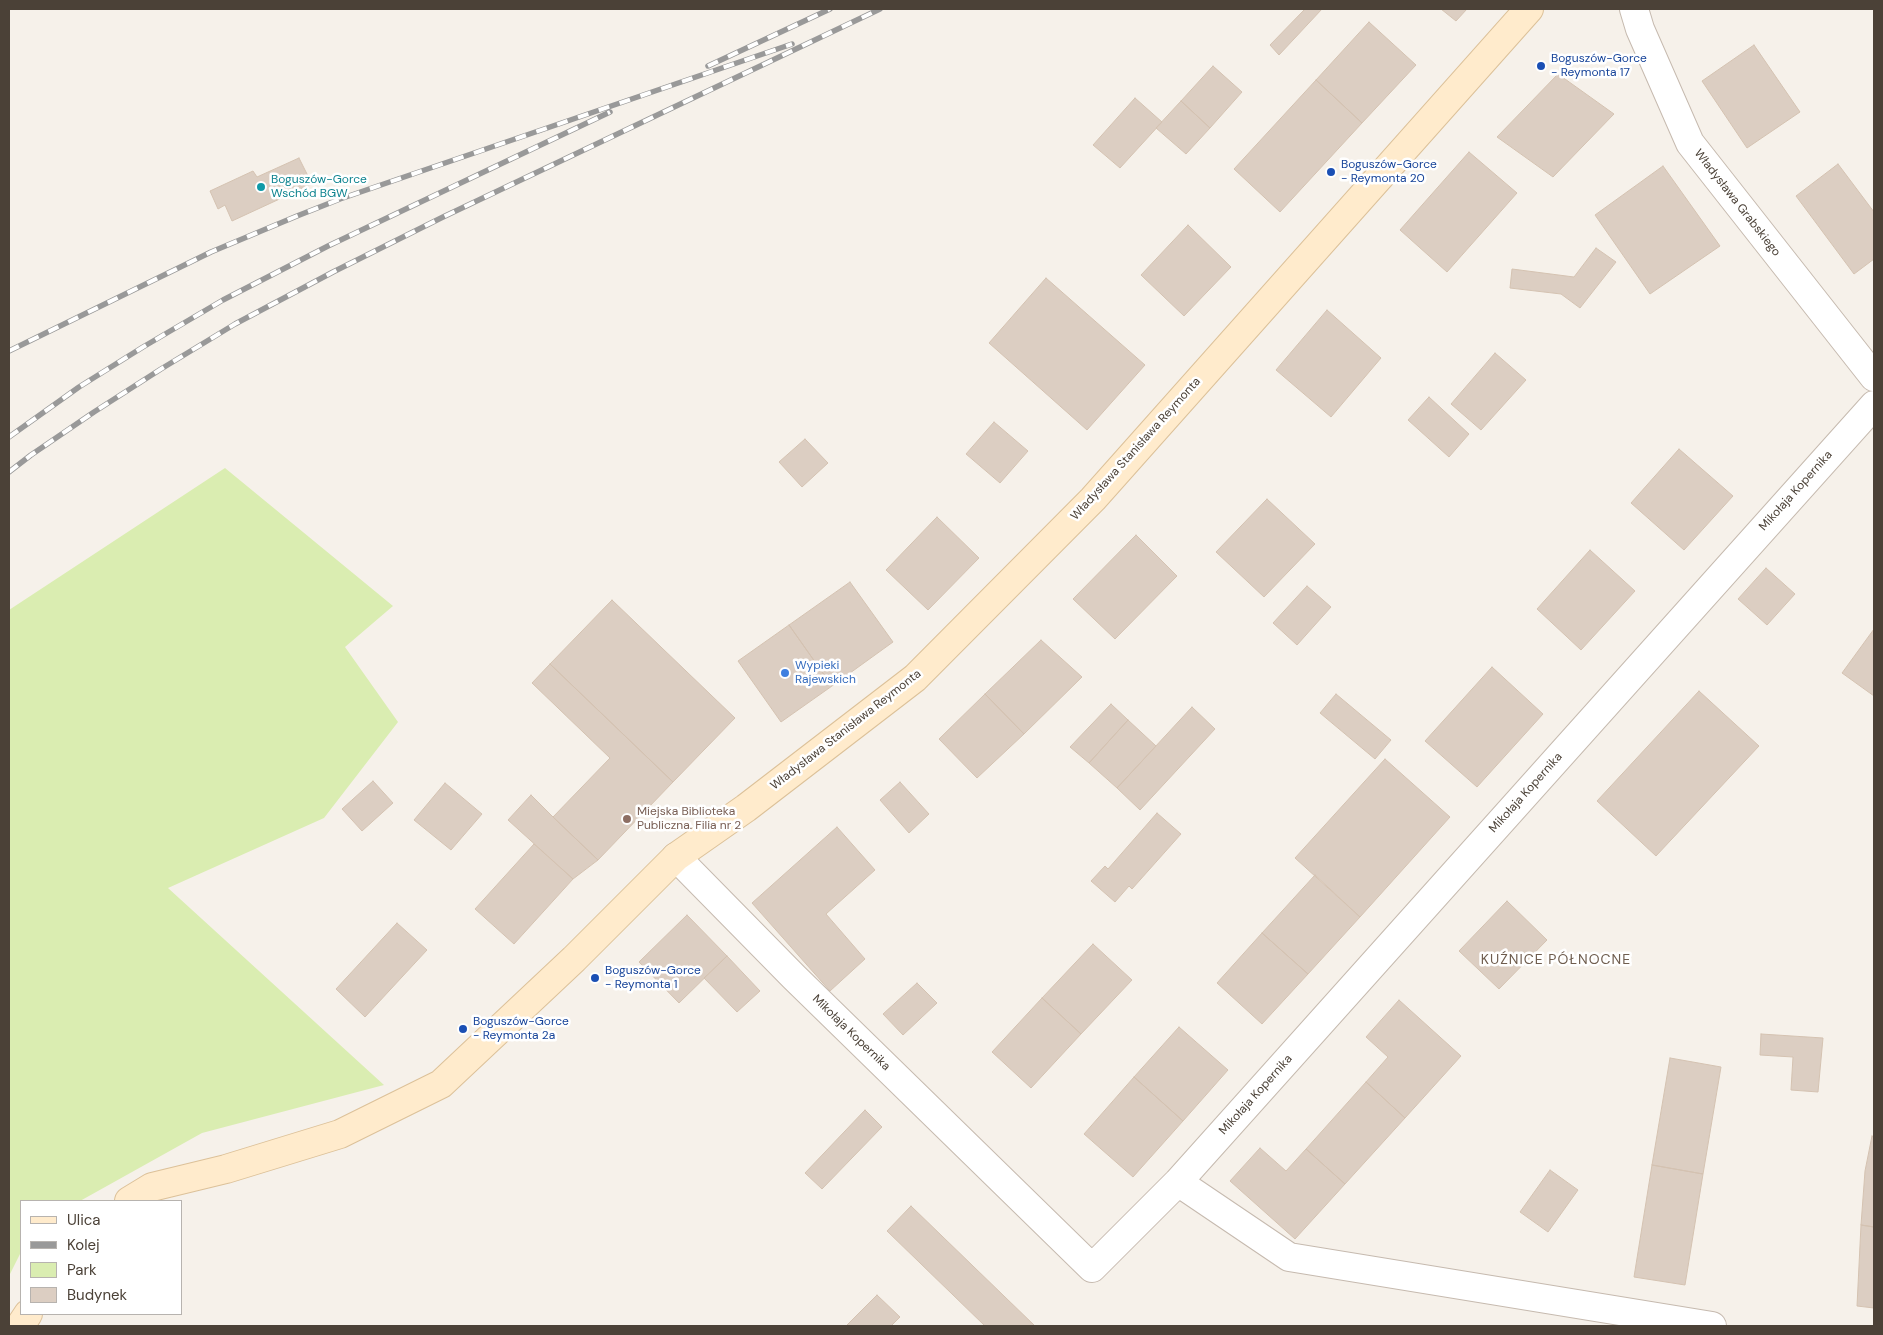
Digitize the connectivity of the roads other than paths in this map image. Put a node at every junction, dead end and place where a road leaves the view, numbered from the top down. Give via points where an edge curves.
1 (1529, 9) edge
2 (1634, 9) edge
3 (1874, 377) edge
4 (1874, 404) edge
5 (676, 857) junction
6 (1178, 1182) junction
7 (131, 1200) edge
8 (27, 1315) edge
9 (20, 1326) edge
10 (1712, 1326) edge

1 - 5 street, Władysława Stanisława Reymonta via 1093,499 915,678 746,808
2 - 3 street, Władysława Grabskiego via 1690,143
4 - 6 street, Mikołaja Kopernika
5 - 6 street, Mikołaja Kopernika via 1092,1268
5 - 7 street, Władysława Stanisława Reymonta via 441,1084 340,1134 226,1169 152,1187
6 - 10 street via 1289,1257
8 - 9 street

